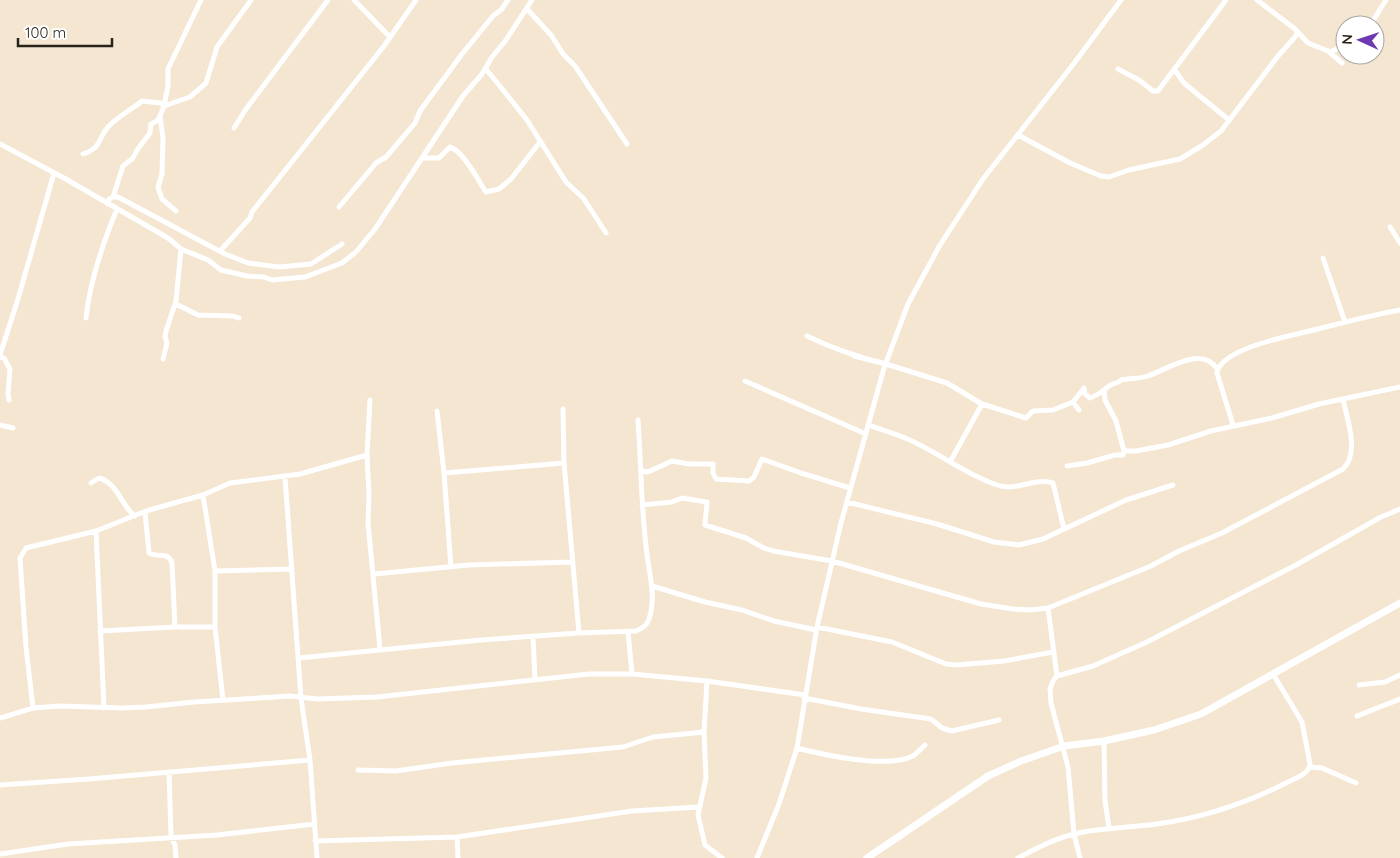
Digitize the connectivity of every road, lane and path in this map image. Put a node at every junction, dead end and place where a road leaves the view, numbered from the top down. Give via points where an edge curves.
1 (201, 0) edge
2 (251, 0) edge
3 (328, 0) edge
4 (354, 0) edge
5 (416, 0) edge
6 (508, 0) edge
7 (532, 0) edge
8 (1121, 0) edge
9 (1226, 0) edge
10 (1258, 0) edge
11 (1386, 0) edge
12 (527, 9) junction
13 (1377, 15) edge
14 (1297, 32) junction
15 (390, 37) junction
16 (1335, 50) edge
17 (1330, 52) junction
18 (1335, 57) edge
19 (484, 68) junction
20 (1118, 69) dead end
21 (1174, 69) junction
22 (164, 106) junction
23 (160, 116) junction
24 (1228, 120) junction
25 (234, 128) dead end
26 (1018, 135) junction
27 (540, 142) junction
28 (0, 144) edge
29 (627, 144) dead end
30 (83, 154) dead end
31 (422, 158) junction
32 (54, 173) junction
33 (113, 197) junction
34 (108, 204) junction
35 (339, 207) dead end
36 (117, 209) junction
37 (176, 211) dead end
38 (1390, 227) dead end
39 (606, 233) dead end
40 (1400, 243) edge
41 (342, 244) dead end
42 (180, 249) junction
43 (220, 251) junction
44 (1323, 258) dead end
45 (176, 304) junction
46 (1400, 310) edge
47 (86, 318) dead end
48 (239, 318) dead end
49 (1345, 322) junction
50 (807, 336) dead end
51 (0, 356) edge
52 (164, 359) dead end
53 (886, 364) junction
54 (1218, 369) junction
55 (745, 381) dead end
56 (1400, 387) edge
57 (1104, 390) junction
58 (1343, 399) junction
59 (9, 400) dead end
60 (370, 400) dead end
61 (1073, 402) junction
62 (982, 404) junction
63 (563, 409) dead end
64 (1079, 410) dead end
65 (437, 411) dead end
66 (638, 420) dead end
67 (0, 425) edge
68 (1232, 425) junction
69 (868, 426) junction
70 (13, 428) dead end
71 (866, 434) junction
72 (1124, 451) junction
73 (367, 455) junction
74 (950, 462) junction
75 (564, 463) junction
76 (1067, 466) dead end
77 (642, 471) junction
78 (444, 473) junction
79 (285, 477) junction
80 (91, 483) dead end
81 (1173, 485) dead end
82 (850, 488) junction
83 (203, 495) junction
84 (847, 502) junction
85 (642, 505) junction
86 (1400, 509) edge
87 (145, 512) junction
88 (135, 516) junction
89 (1064, 529) junction
90 (96, 532) junction
91 (832, 561) junction
92 (573, 562) junction
93 (451, 567) junction
94 (292, 569) junction
95 (215, 571) junction
96 (374, 574) junction
97 (652, 586) junction
98 (1400, 603) edge
99 (1048, 608) junction
100 (175, 627) junction
101 (215, 627) junction
102 (816, 629) junction
103 (100, 630) junction
104 (628, 631) junction
105 (579, 633) junction
106 (533, 637) junction
107 (380, 649) junction
108 (1053, 652) junction
109 (299, 658) junction
110 (632, 674) junction
111 (1273, 674) junction
112 (1400, 675) edge
113 (1057, 676) junction
114 (535, 679) junction
115 (707, 681) junction
116 (1359, 686) dead end
117 (804, 696) junction
118 (301, 698) junction
119 (1400, 699) edge
120 (223, 700) junction
121 (33, 708) junction
122 (104, 708) junction
123 (1357, 716) dead end
124 (0, 718) edge
125 (999, 720) dead end
126 (704, 732) junction
127 (1104, 740) junction
128 (925, 746) dead end
129 (1064, 746) junction
130 (797, 748) junction
131 (310, 760) junction
132 (1310, 767) junction
133 (358, 770) dead end
134 (169, 772) junction
135 (1356, 783) dead end
136 (0, 785) edge
137 (699, 807) junction
138 (314, 824) junction
139 (1109, 828) junction
140 (1074, 834) junction
141 (171, 836) junction
142 (457, 837) junction
143 (314, 842) junction
144 (0, 854) edge
145 (176, 858) edge
146 (316, 858) edge
147 (458, 858) edge
148 (722, 858) edge
149 (758, 858) edge
150 (867, 858) edge
151 (1018, 858) edge
152 (1080, 858) edge

1 - 22 street via 168,69
2 - 22 street via 217,47 206,83 190,97
3 - 25 street
4 - 15 street
5 - 15 street
6 - 35 street via 462,54 398,143 376,163
7 - 12 street
8 - 26 street
9 - 21 street
10 - 14 street
11 - 13 street
12 - 19 street
12 - 29 street via 575,66
14 - 17 street via 1308,43
14 - 24 street
15 - 43 street via 250,218
16 - 17 street
17 - 18 street
19 - 27 street
19 - 31 street
20 - 21 street via 1156,92
21 - 24 street via 1184,83
22 - 23 street
22 - 30 street via 142,101 107,128 98,145
23 - 33 street via 151,124 150,133 133,158 123,166
23 - 37 street via 162,174 158,187 162,199
24 - 26 street via 1219,133 1180,159 1109,177 1096,175
26 - 53 street via 962,209 925,270 908,304
27 - 31 street via 511,178 499,189 486,192 456,148 450,147 439,158
27 - 39 street
28 - 32 street
31 - 42 street via 356,252 342,263 323,271 277,280 247,276 221,270 208,260
32 - 34 street
32 - 51 street
33 - 34 street
33 - 43 street
34 - 36 street
36 - 42 street via 168,238
36 - 47 street via 92,279
38 - 40 street
41 - 43 street via 311,264 279,267 248,263
42 - 45 street
44 - 49 street
45 - 48 street via 198,314
45 - 52 street via 166,331
46 - 49 street
49 - 54 street via 1275,338 1222,362
50 - 53 street via 854,356
51 - 59 street via 10,369
53 - 62 street via 947,383
53 - 69 street
54 - 57 street via 1205,359 1192,359 1135,380 1121,380
54 - 68 street
55 - 71 street
56 - 58 street
57 - 61 street via 1090,398 1084,388
57 - 72 street
58 - 68 street
58 - 99 street via 1351,443 1350,460 1343,469 1222,533
60 - 73 street
61 - 62 street via 1053,410 1032,411 1026,418
61 - 64 street
62 - 74 street
63 - 75 street
65 - 78 street
66 - 77 street
67 - 70 street
68 - 72 street via 1168,445
69 - 71 street
69 - 74 street via 905,438
71 - 82 street
72 - 76 street via 1123,455
73 - 79 street
73 - 96 street via 368,523
74 - 89 street via 999,486 1014,487 1040,480 1053,483
75 - 78 street
75 - 92 street
77 - 82 street via 648,472 672,461 713,464 716,478 749,481 762,459
77 - 85 street
78 - 93 street
79 - 83 street via 238,481
79 - 94 street
80 - 88 street via 99,478 108,483
81 - 89 street via 1126,500
82 - 84 street
83 - 87 street
83 - 95 street
84 - 89 street via 1007,545 1027,544
84 - 91 street
85 - 91 street via 682,498 707,502 705,525 746,538 764,548
85 - 97 street
86 - 113 street via 1147,642 1092,666
87 - 88 street
87 - 100 street via 149,553 171,558
88 - 90 street
90 - 103 street
90 - 121 street via 26,548 21,555
91 - 99 street via 981,604 1013,609
91 - 102 street
92 - 93 street
92 - 105 street
93 - 96 street
94 - 95 street
94 - 109 street
95 - 101 street
96 - 107 street
97 - 102 street via 774,621
97 - 104 street via 649,621 636,631
98 - 111 street
99 - 108 street
100 - 101 street
100 - 103 street
101 - 120 street
102 - 108 street via 892,642 956,665
102 - 117 street
103 - 122 street
104 - 105 street
104 - 110 street
105 - 106 street
106 - 107 street
106 - 114 street
107 - 109 street
108 - 113 street
109 - 118 street
110 - 114 street via 574,674
110 - 115 street
111 - 127 street via 1201,714 1178,723
111 - 132 street via 1302,722
112 - 116 street via 1385,682
113 - 129 street via 1050,696
114 - 118 street via 377,697
115 - 117 street
115 - 126 street
117 - 125 street via 861,709 931,719 952,731
117 - 130 street
118 - 120 street
118 - 131 street
119 - 123 street
120 - 122 street
121 - 122 street
121 - 124 street
126 - 133 street via 653,737 623,747 396,771
126 - 137 street via 706,778
127 - 129 street
127 - 139 street
128 - 130 street via 900,760 886,761 837,758
129 - 140 street
129 - 150 street via 988,776
130 - 149 street
131 - 134 street
131 - 138 street
132 - 135 street via 1322,768
132 - 139 street via 1276,788 1208,813 1158,824
134 - 136 street
134 - 141 street
137 - 142 street via 632,811
137 - 148 street via 704,842
138 - 141 street via 217,835
138 - 143 street
139 - 140 street
140 - 151 street
140 - 152 street
141 - 144 street via 68,844
141 - 145 street
142 - 143 street
142 - 147 street
143 - 146 street

